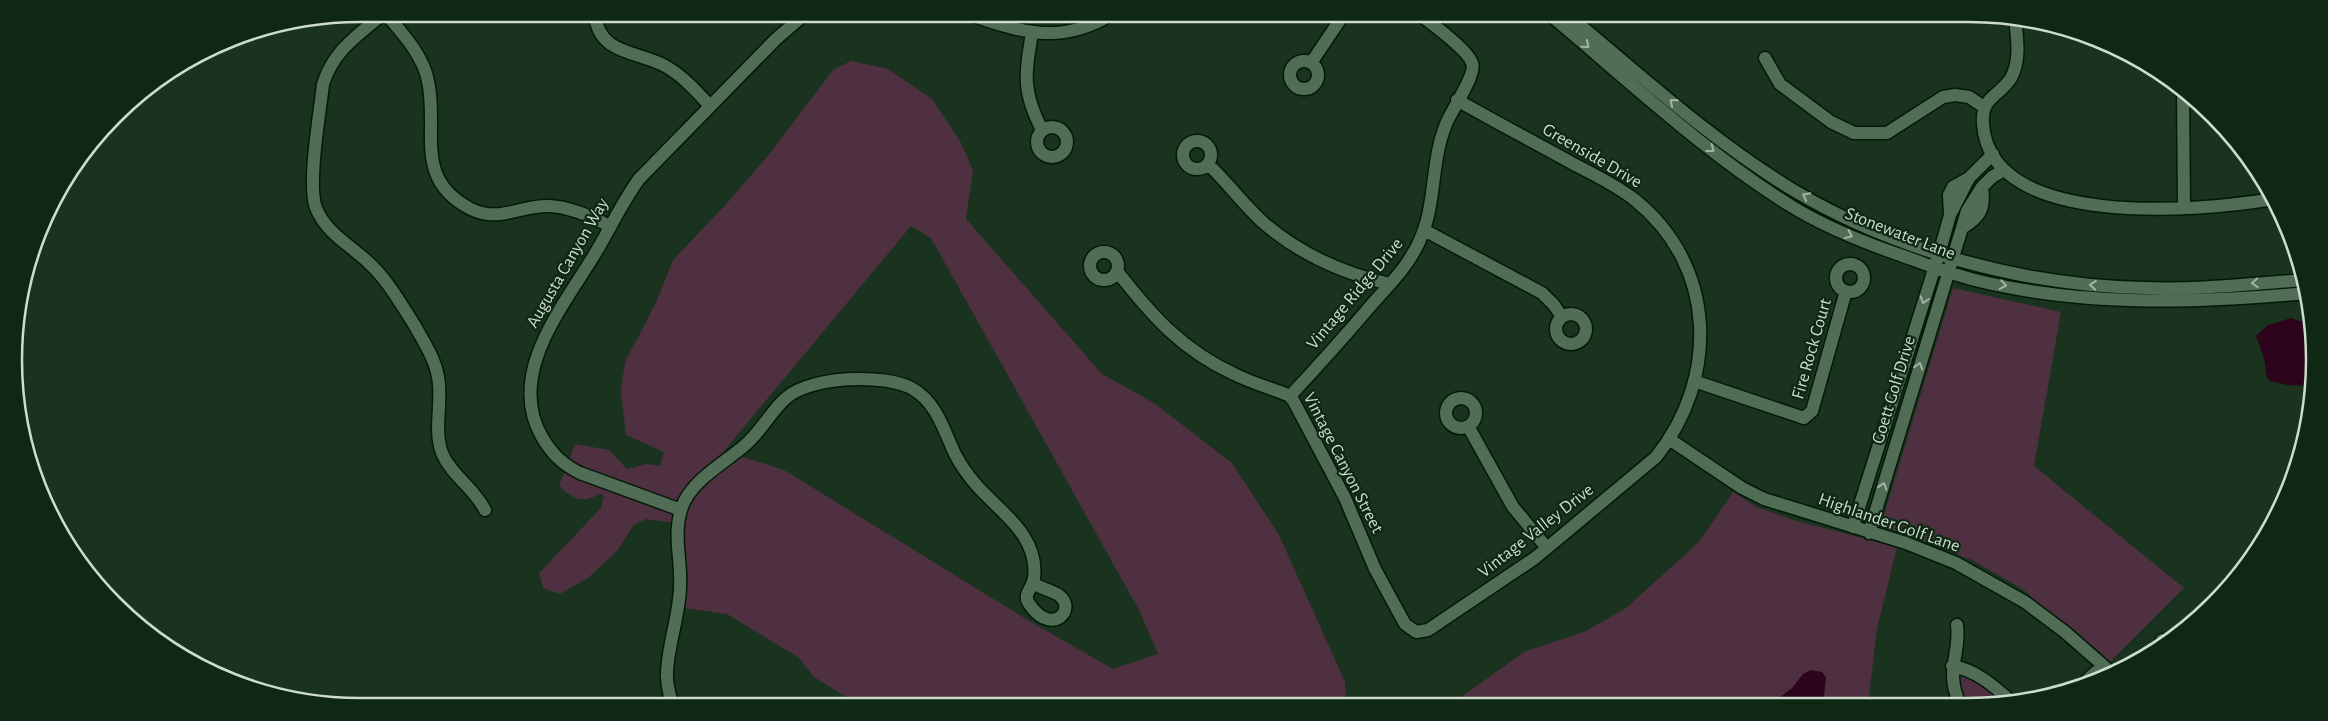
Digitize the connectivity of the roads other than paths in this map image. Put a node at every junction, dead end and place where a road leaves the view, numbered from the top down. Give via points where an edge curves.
1 (374, 22) edge
2 (391, 22) edge
3 (597, 22) edge
4 (796, 22) edge
5 (991, 22) edge
6 (1094, 22) edge
7 (1339, 22) edge
8 (1428, 22) edge
9 (1559, 22) edge
10 (1577, 22) edge
11 (2016, 26) edge
12 (1032, 33) junction
13 (1765, 58) dead end
14 (1311, 63) dead end
15 (1457, 100) junction
16 (2183, 100) edge
17 (710, 106) junction
18 (1984, 107) junction
19 (1042, 130) dead end
20 (1993, 154) junction
21 (1208, 164) dead end
22 (2004, 170) junction
23 (2265, 200) edge
24 (2184, 208) junction
25 (610, 226) junction
26 (1424, 230) junction
27 (1939, 254) junction
28 (1953, 257) junction
29 (1935, 268) junction
30 (1117, 271) dead end
31 (1948, 272) junction
32 (2296, 281) edge
33 (1390, 284) junction
34 (1846, 291) dead end
35 (2299, 294) edge
36 (1562, 317) dead end
37 (1694, 381) junction
38 (1290, 396) junction
39 (1468, 426) dead end
40 (1669, 439) junction
41 (485, 510) dead end
42 (681, 510) junction
43 (1853, 527) junction
44 (1869, 532) junction
45 (1547, 548) junction
46 (1033, 583) dead end
47 (1957, 625) dead end
48 (1413, 630) joint
49 (1952, 666) junction
50 (2104, 670) edge
51 (2005, 697) edge
52 (671, 698) edge
53 (1958, 698) edge

1 - 41 street via 348,42 322,84 314,199 329,228 388,284 427,348 438,377 442,453
2 - 25 street via 406,38 426,71 430,97 430,150 433,165 448,190 471,209 494,216 549,206 578,212
3 - 17 street via 613,46 669,68
4 - 17 street, Augusta Canyon Way
5 - 12 street
6 - 12 street via 1076,30
7 - 14 street
8 - 15 street, Vintage Ridge Drive via 1473,63 1472,74
9 -> 29 street, Stonewater Lane via 1705,144 1790,205 1865,242
27 -> 10 street, Stonewater Lane via 1863,224 1794,190 1705,128
11 - 18 street via 2018,54 2010,78
12 - 19 street via 1026,87 1031,108
13 - 18 street via 1780,84 1831,122 1854,133 1888,132 1943,98 1955,95 1969,97
15 - 26 street, Vintage Ridge Drive via 1436,156
15 - 37 street, Greenside Drive via 1622,191 1647,210 1664,230 1686,267 1696,297 1700,341
16 - 24 street
17 - 25 street, Augusta Canyon Way via 639,179
18 - 20 street via 1985,136
20 - 22 street
20 - 27 street, Goett Golf Drive via 1969,178 1950,215
21 - 33 street via 1266,225 1291,243 1332,266
22 - 24 street via 2028,188 2052,197 2109,207
22 - 28 street, Goett Golf Drive via 1982,187 1967,211
23 - 24 street
25 - 42 street, Augusta Canyon Way via 539,351 531,390 535,426 547,447 564,465
26 - 33 street, Vintage Ridge Drive via 1413,255
26 - 36 street via 1542,294
27 - 28 street, Stonewater Lane
27 - 29 street, Goett Golf Drive
28 - 31 street, Goett Golf Drive
32 -> 28 street, Stonewater Lane via 2188,288 2128,288 2032,277
29 - 31 street, Stonewater Lane
29 -> 43 street, Goett Golf Drive
30 - 38 street, Vintage Canyon Street via 1154,317 1180,342 1232,374
31 -> 35 street, Stonewater Lane via 2010,286 2109,299 2233,300
44 -> 31 street, Goett Golf Drive
33 - 38 street, Vintage Ridge Drive
34 - 37 street, Fire Rock Court via 1812,411 1804,418
37 - 40 street, Greenside Drive via 1682,416
38 - 48 street, Vintage Canyon Street via 1345,498 1375,568 1405,624
39 - 45 street via 1513,507
40 - 43 street, Highlander Golf Lane via 1764,499
40 - 45 street, Vintage Valley Drive via 1637,474
42 - 46 street via 694,488 756,435 787,397 820,382 877,380 904,385 928,401 956,456 972,479 1020,531 1032,557
42 - 52 street via 677,540 680,588 666,675
43 - 44 street, Highlander Golf Lane
44 - 50 street, Highlander Golf Lane via 1939,556 2011,593 2059,627
45 - 48 street, Vintage Valley Drive via 1428,630
47 - 49 street via 1958,640
49 - 51 street via 1976,674
49 - 53 street

